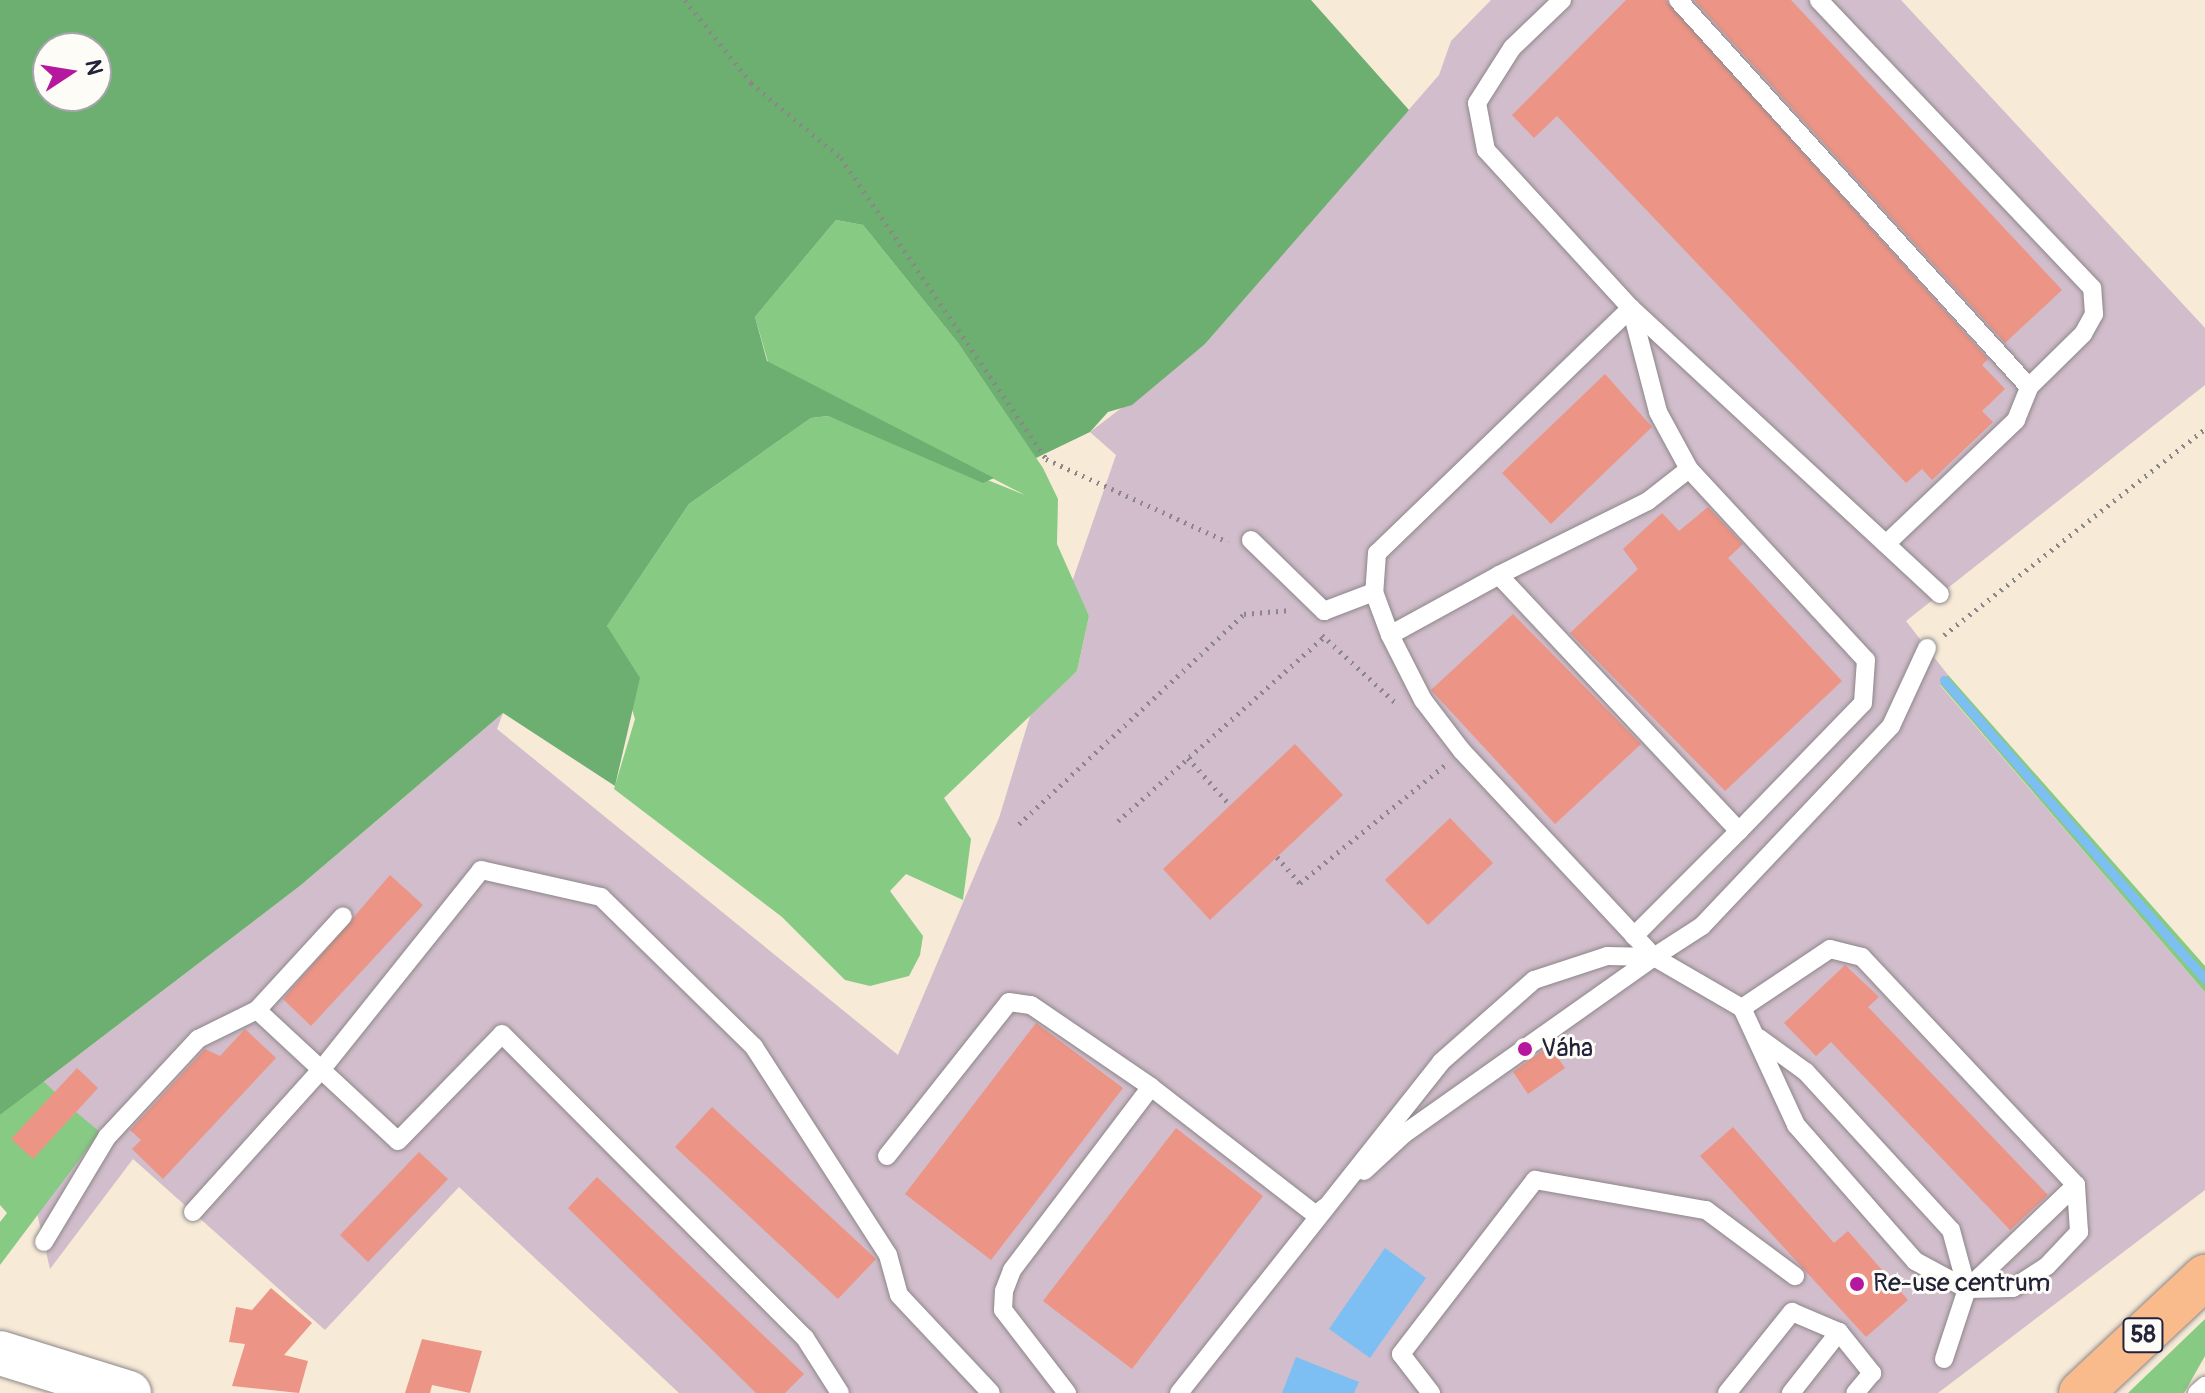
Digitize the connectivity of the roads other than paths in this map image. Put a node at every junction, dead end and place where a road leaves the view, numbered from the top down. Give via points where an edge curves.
1 (1562, 0) edge
2 (1678, 0) edge
3 (1819, 0) edge
4 (1631, 308) junction
5 (2029, 387) junction
6 (1689, 469) junction
7 (1242, 542) road end
8 (1886, 544) junction
9 (1499, 575) junction
10 (1374, 592) junction
11 (1940, 594) dead end
12 (1390, 635) junction
13 (1927, 648) road end
14 (1739, 831) junction
15 (343, 916) dead end
16 (1634, 936) junction
17 (1654, 957) junction
18 (1742, 1008) junction
19 (257, 1010) junction
20 (1759, 1038) junction
21 (321, 1070) junction
22 (1151, 1087) junction
23 (887, 1156) dead end
24 (2076, 1185) junction
25 (193, 1212) dead end
26 (1316, 1215) junction
27 (44, 1242) dead end
28 (1795, 1276) dead end
29 (2205, 1277) edge
30 (1967, 1289) junction
31 (1839, 1332) junction
32 (0, 1353) edge
33 (1944, 1359) dead end
34 (2205, 1386) edge
35 (1190, 1390) edge
36 (129, 1393) edge
37 (840, 1393) edge
38 (991, 1393) edge
39 (1067, 1393) edge
40 (1431, 1393) edge
41 (1727, 1393) edge
42 (1791, 1393) edge
43 (1855, 1393) edge
44 (2081, 1393) edge
45 (2197, 1393) edge

1 - 4 lane via 1512,48 1477,103 1486,150
2 - 5 lane
3 - 5 lane via 2092,288 2094,314 2083,334
4 - 6 lane via 1658,412
4 - 8 lane
4 - 10 lane via 1377,553
5 - 8 lane via 2016,420
6 - 9 lane via 1648,501
6 - 14 lane via 1866,660 1863,703
7 - 10 lane via 1324,611
8 - 11 lane
9 - 12 lane
9 - 14 lane
10 - 12 lane
12 - 16 lane via 1423,700 1462,751
13 - 17 lane via 1891,726 1746,887
14 - 16 lane
15 - 19 lane
16 - 17 lane
17 - 18 lane
17 - 26 lane via 1404,1134
17 - 26 lane via 1607,956 1534,980 1441,1062
18 - 20 lane
18 - 24 lane via 1830,949 1862,957
19 - 21 lane
19 - 27 lane via 198,1039 127,1115
20 - 30 lane via 1806,1072 1951,1230
20 - 30 lane via 1774,1091 1796,1125 1915,1261
21 - 25 lane
21 - 37 lane via 398,1141 502,1034 805,1338
21 - 38 lane via 481,870 601,897 754,1047 888,1255 899,1295
22 - 23 lane via 1031,1005 1009,1002
22 - 26 lane
22 - 39 lane via 1012,1270 1004,1291 1003,1310
24 - 30 lane
24 - 30 lane via 2079,1232 2047,1266 2013,1288
26 - 35 lane
28 - 40 lane via 1706,1210 1535,1180 1401,1354
29 - 44 main road, 58
30 - 33 lane
31 - 41 lane via 1792,1312
31 - 42 lane
31 - 43 lane via 1872,1373
32 - 36 street
34 - 45 lane

